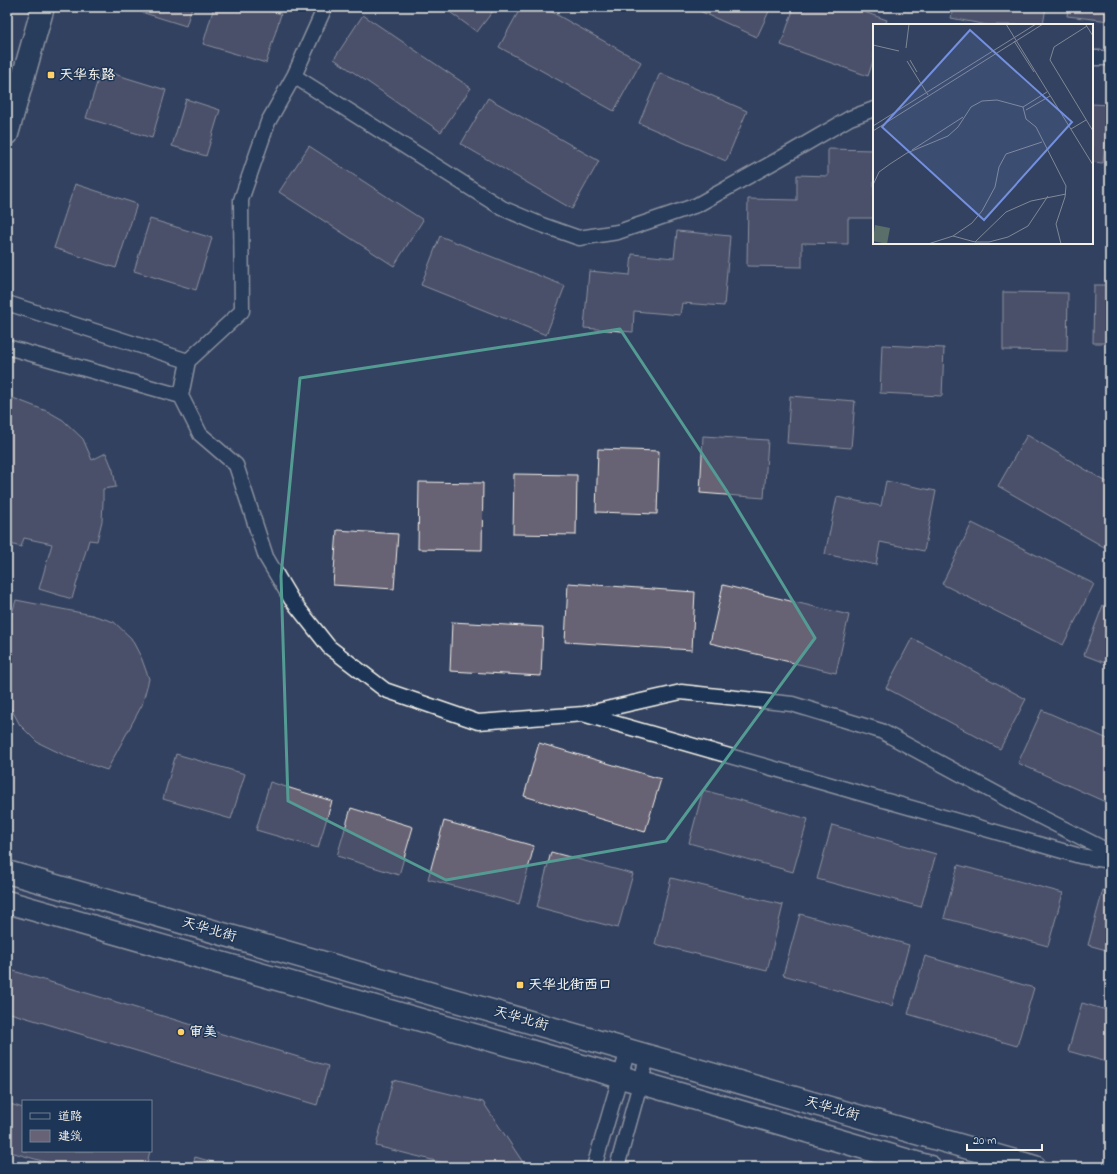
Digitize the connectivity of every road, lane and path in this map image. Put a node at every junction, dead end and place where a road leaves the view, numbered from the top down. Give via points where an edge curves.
1 (43, 7) edge
2 (325, 7) edge
3 (1093, 58) edge
4 (1110, 58) edge
5 (294, 76) junction
6 (873, 109) edge
7 (7, 134) edge
8 (7, 303) edge
9 (7, 347) edge
10 (188, 361) junction
11 (181, 396) junction
12 (584, 714) junction
13 (1110, 852) edge
14 (1110, 861) edge
15 (7, 872) edge
16 (7, 902) edge
17 (638, 1052) junction
18 (630, 1080) junction
19 (594, 1167) edge
20 (617, 1167) edge
21 (930, 1167) edge
22 (1034, 1167) edge

1 - 7 street
2 - 5 lane
3 - 4 lane
5 - 6 lane via 502,208 579,238 618,232 696,205 850,118
5 - 10 lane via 268,122 241,200 242,311
8 - 10 lane
9 - 11 lane
10 - 11 lane
11 - 12 lane via 200,434 236,465 266,557 291,599 329,646 385,690 478,722
12 - 13 lane via 681,692 792,704 881,731 1026,810
12 - 14 lane via 1080,856
15 - 17 street, 天华北街
16 - 18 street, 天华北街
17 - 18 lane
17 - 18 lane
17 - 22 street, 天华北街
18 - 19 lane
18 - 20 lane
18 - 21 street, 天华北街

